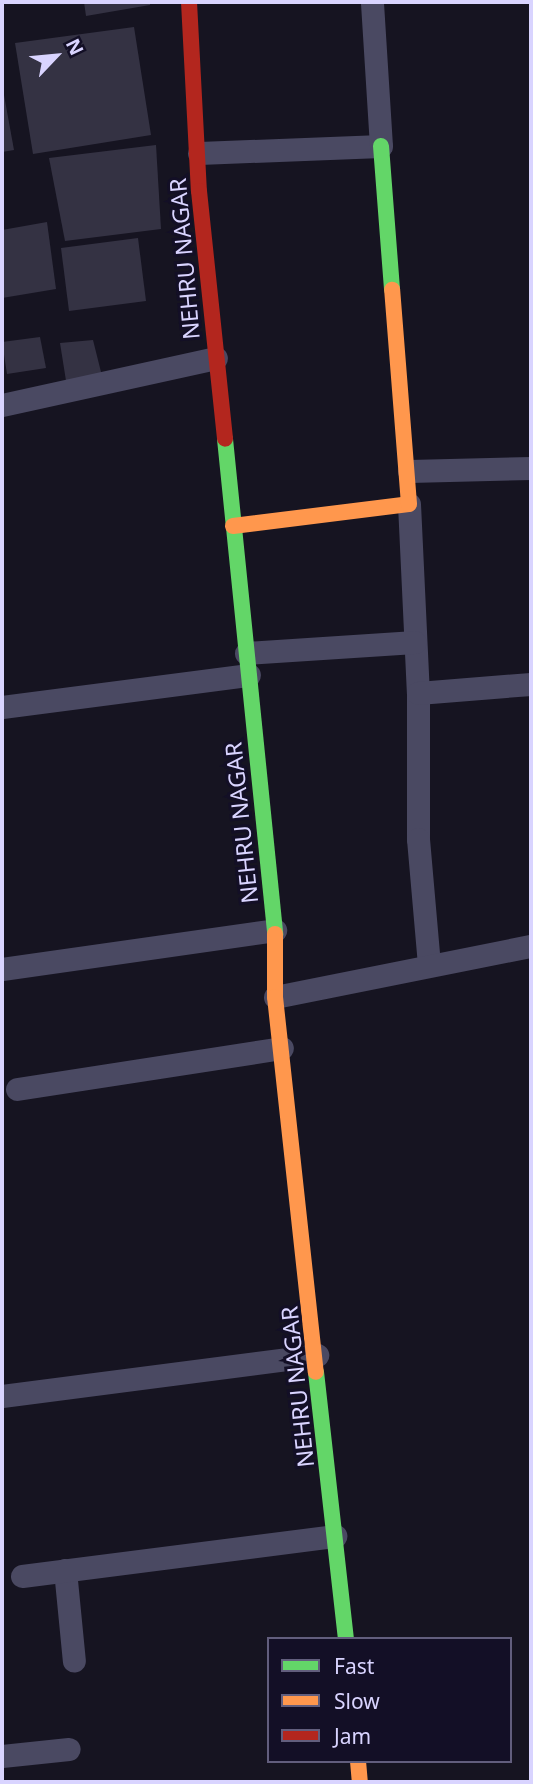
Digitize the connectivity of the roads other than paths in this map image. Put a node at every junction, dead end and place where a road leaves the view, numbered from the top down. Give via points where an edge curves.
1 (189, 2) edge
2 (372, 2) edge
3 (382, 146) junction
4 (199, 153) junction
5 (216, 358) junction
6 (2, 405) edge
7 (531, 468) edge
8 (409, 471) junction
9 (409, 504) junction
10 (233, 526) junction
11 (415, 642) junction
12 (248, 664) junction
13 (531, 684) edge
14 (418, 693) junction
15 (2, 708) edge
16 (275, 930) junction
17 (531, 946) edge
18 (429, 964) junction
19 (2, 969) edge
20 (275, 997) junction
21 (282, 1048) junction
22 (17, 1089) dead end
23 (317, 1355) junction
24 (2, 1396) edge
25 (335, 1536) junction
26 (65, 1570) junction
27 (22, 1576) dead end
28 (346, 1637) edge
29 (74, 1661) dead end
30 (69, 1749) dead end
31 (2, 1756) edge
32 (358, 1763) edge
33 (360, 1782) edge

1 - 4 street, NEHRU NAGAR
2 - 3 street
3 - 4 street
3 - 8 street
4 - 5 street, NEHRU NAGAR
5 - 6 street
5 - 10 street, NEHRU NAGAR
7 - 8 street
8 - 9 street
9 - 10 street
9 - 11 street
10 - 12 street, NEHRU NAGAR
11 - 12 street
11 - 14 street
12 - 15 street
12 - 16 street, NEHRU NAGAR
13 - 14 street
14 - 18 street via 418,839
16 - 19 street
16 - 20 street, NEHRU NAGAR
17 - 18 street
18 - 20 street
20 - 21 street, NEHRU NAGAR
21 - 22 street
21 - 23 street, NEHRU NAGAR
23 - 24 street
23 - 25 street, NEHRU NAGAR
25 - 26 street
25 - 28 street, NEHRU NAGAR
26 - 27 street
26 - 29 street
30 - 31 street
32 - 33 street

